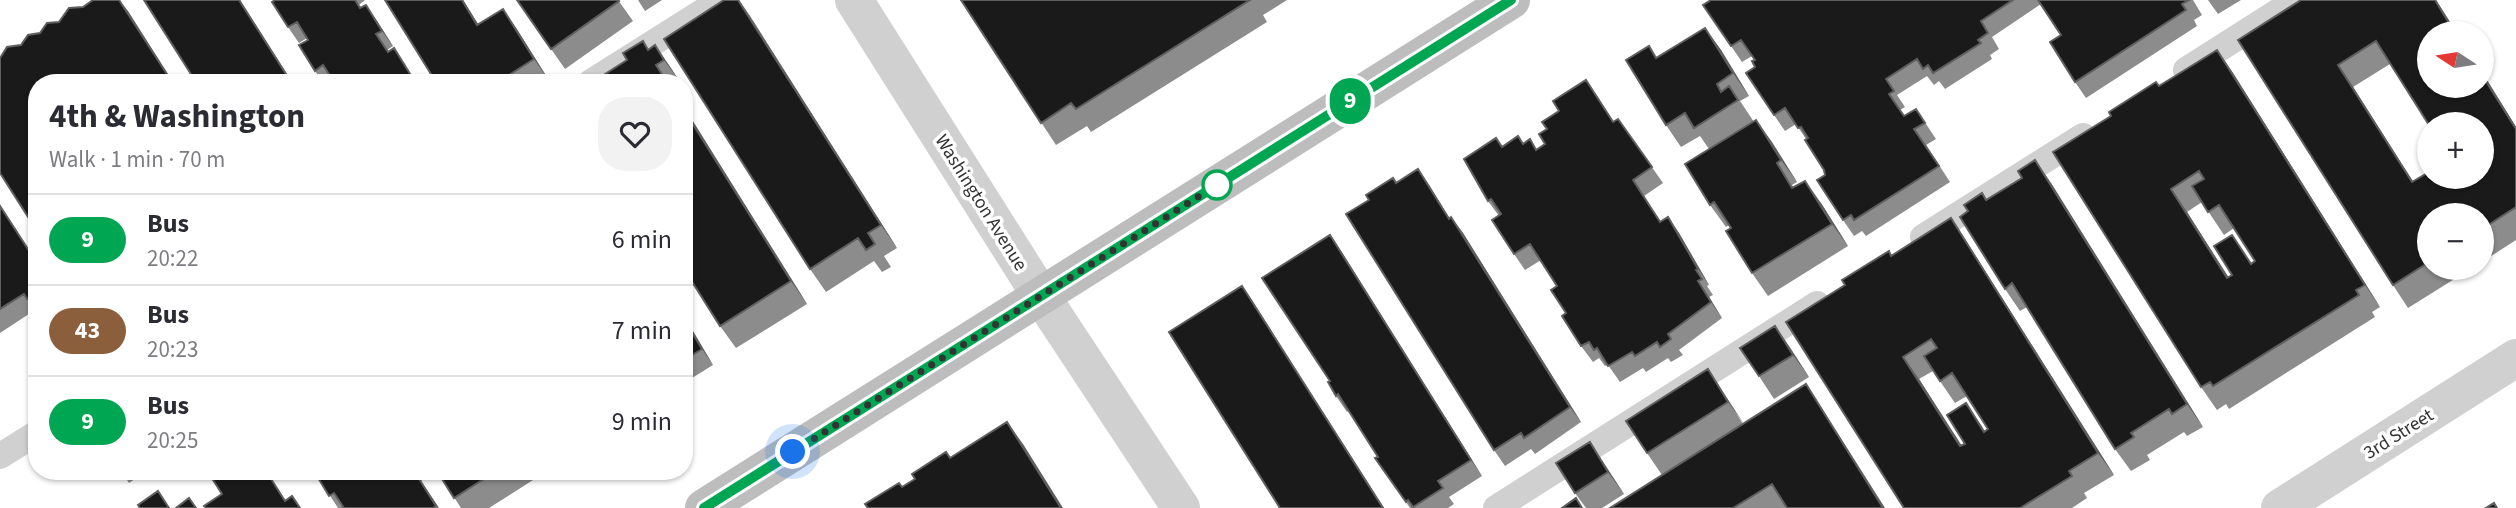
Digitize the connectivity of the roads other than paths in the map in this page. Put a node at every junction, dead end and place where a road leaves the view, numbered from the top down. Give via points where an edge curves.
1 (721, 0) edge
2 (854, 0) edge
3 (1511, 0) edge
4 (2296, 0) edge
5 (604, 74) edge
6 (2166, 82) edge
7 (2108, 120) edge
8 (1907, 247) edge
9 (1836, 292) edge
10 (1041, 296) junction
11 (2516, 358) edge
12 (28, 439) edge
13 (0, 456) edge
14 (704, 508) edge
15 (1181, 508) edge
16 (1496, 508) edge
17 (2280, 508) edge

1 - 5 lane
2 - 10 street, Washington Avenue
3 - 10 street
4 - 6 lane
7 - 8 lane
9 - 16 lane
10 - 14 street
10 - 15 street, Washington Avenue
11 - 17 street, 3rd Street
12 - 13 lane

